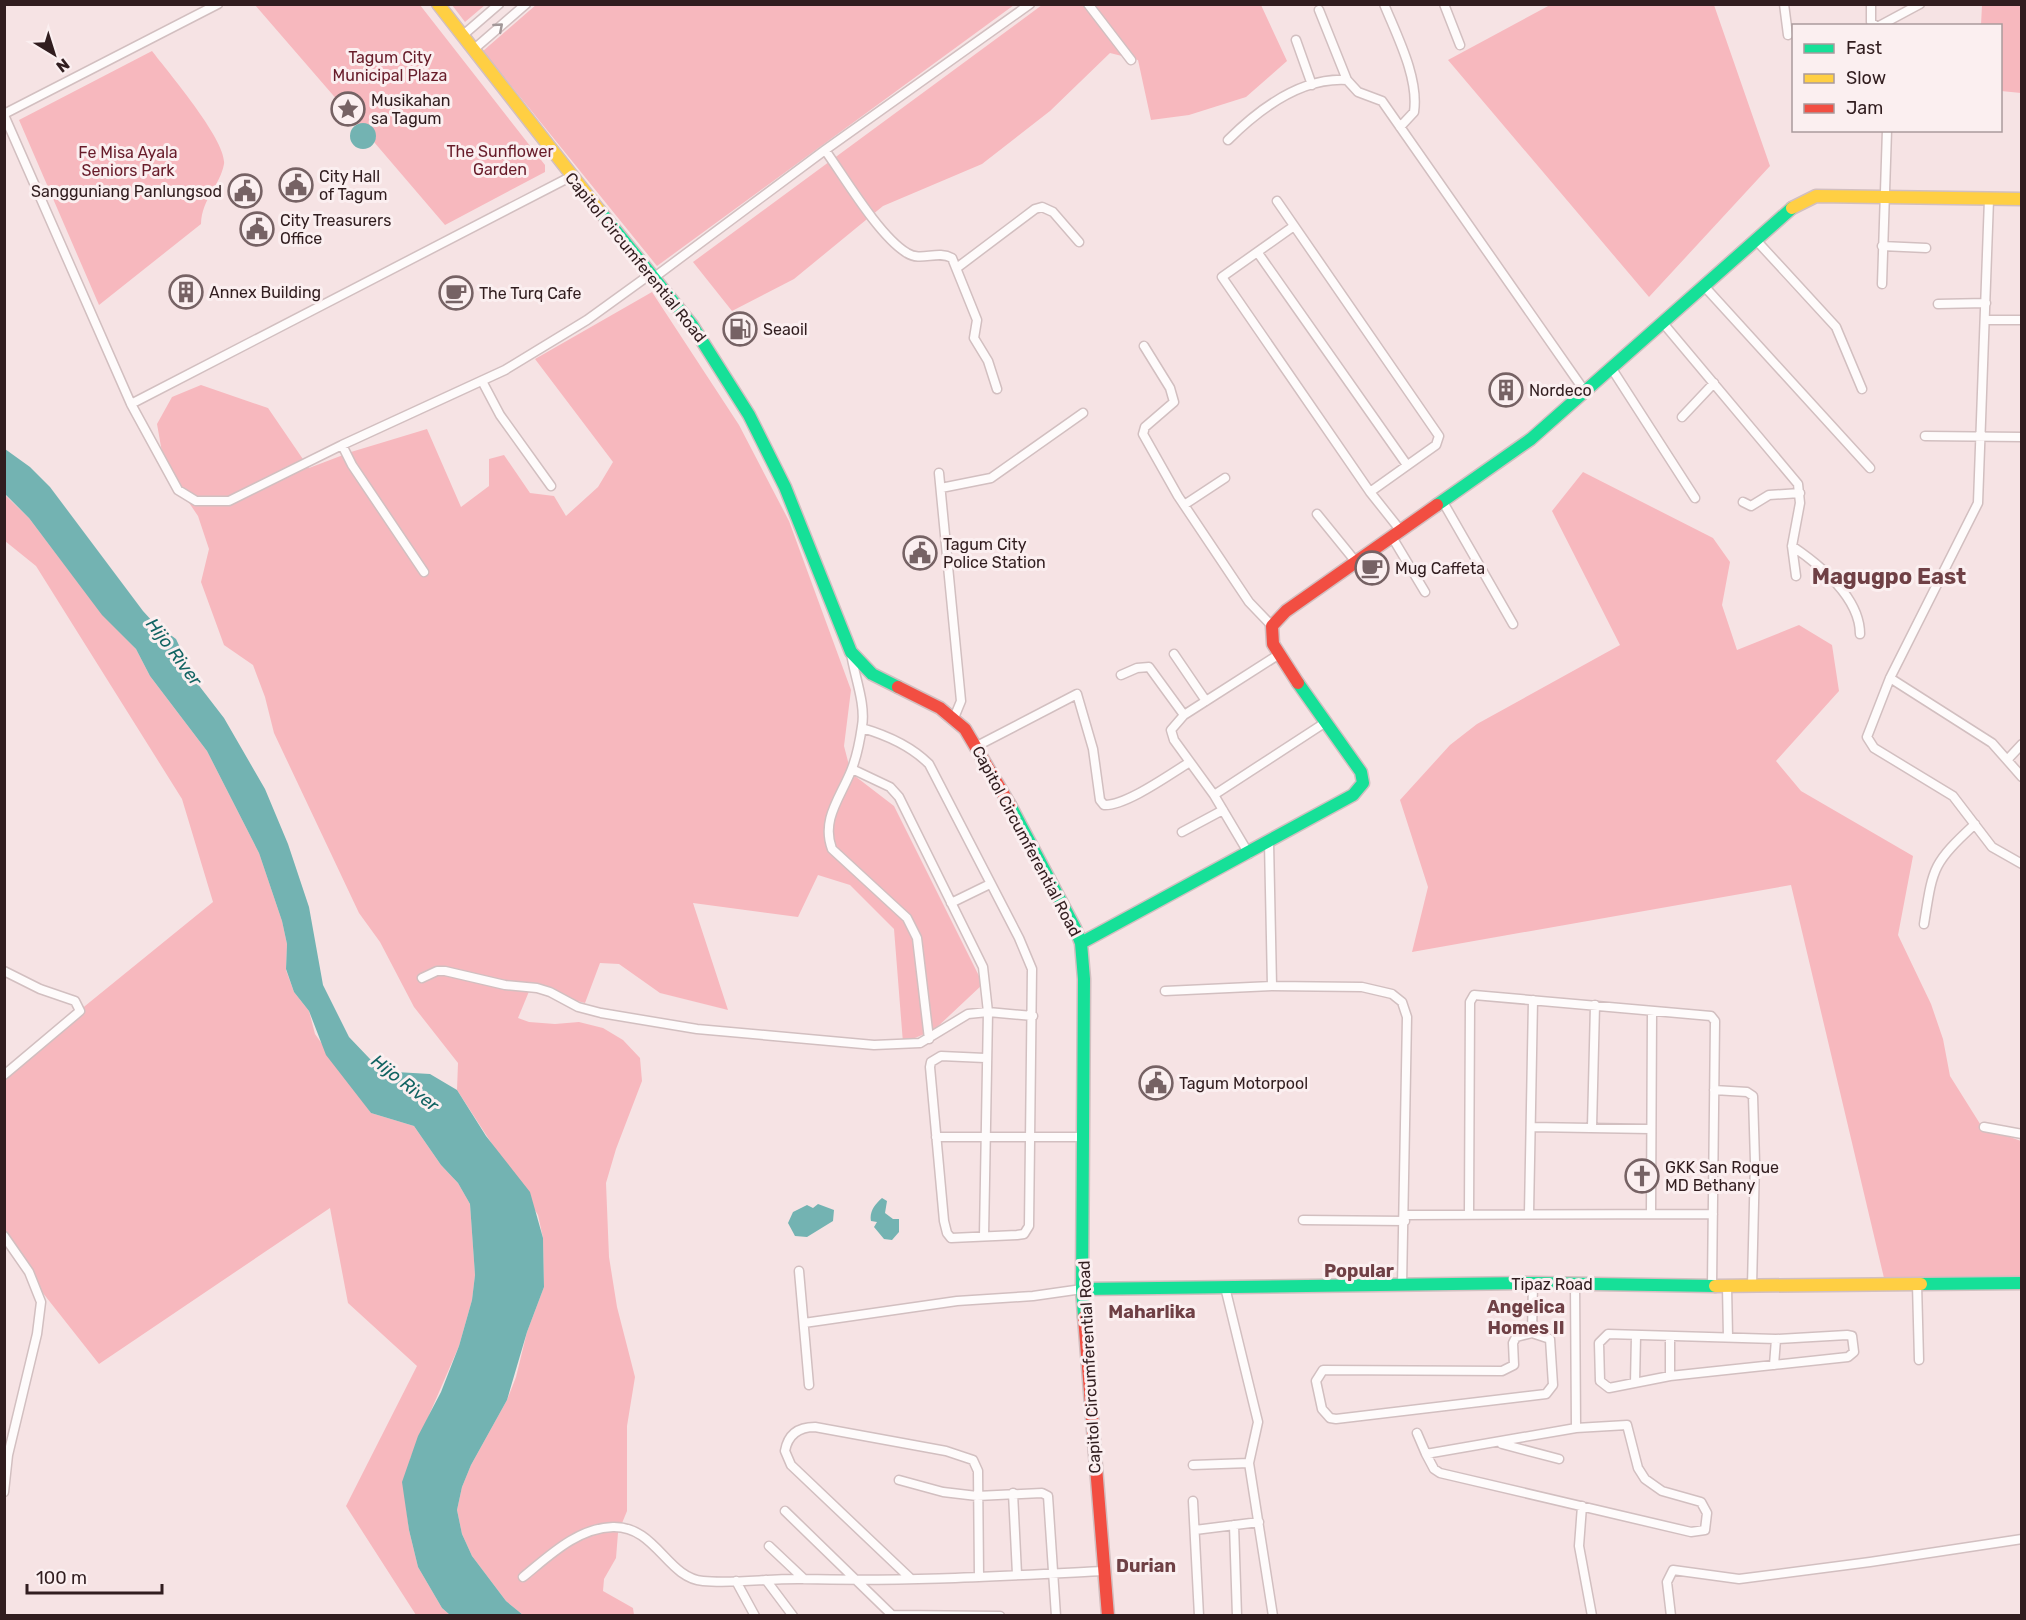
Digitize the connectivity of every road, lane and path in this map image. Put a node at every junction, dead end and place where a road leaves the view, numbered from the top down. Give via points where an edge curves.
1 (218, 4) edge
2 (438, 4) edge
3 (499, 4) edge
4 (526, 4) edge
5 (1030, 4) edge
6 (1088, 4) edge
7 (1384, 4) edge
8 (1444, 4) edge
9 (1784, 4) edge
10 (1871, 4) edge
11 (1918, 5) edge
12 (1320, 10) dead end
13 (1874, 24) edge
14 (1882, 24) edge
15 (1788, 35) dead end
16 (462, 36) junction
17 (1296, 40) dead end
18 (1460, 45) dead end
19 (473, 50) junction
20 (1131, 60) dead end
21 (1347, 80) junction
22 (1312, 85) junction
23 (4, 115) edge
24 (1400, 127) junction
25 (1887, 132) edge
26 (1228, 140) dead end
27 (825, 150) junction
28 (572, 176) junction
29 (1884, 195) junction
30 (1989, 199) junction
31 (2022, 199) edge
32 (1277, 201) dead end
33 (1294, 226) junction
34 (1755, 239) junction
35 (1079, 242) dead end
36 (1882, 246) junction
37 (1926, 248) dead end
38 (1258, 252) junction
39 (958, 267) junction
40 (654, 274) junction
41 (1882, 284) dead end
42 (1704, 286) junction
43 (1986, 303) junction
44 (1938, 304) dead end
45 (1985, 320) junction
46 (2022, 320) edge
47 (1663, 323) junction
48 (1144, 346) dead end
49 (1612, 369) junction
50 (482, 381) junction
51 (1714, 383) junction
52 (997, 389) dead end
53 (1862, 389) dead end
54 (1586, 393) junction
55 (130, 404) junction
56 (1083, 413) dead end
57 (1682, 417) dead end
58 (1925, 436) dead end
59 (1982, 436) junction
60 (2022, 437) edge
61 (342, 445) junction
62 (1407, 465) junction
63 (1870, 468) dead end
64 (939, 473) dead end
65 (1225, 478) dead end
66 (551, 486) dead end
67 (940, 488) junction
68 (1370, 492) junction
69 (1800, 493) junction
70 (1695, 498) dead end
71 (1443, 502) junction
72 (1743, 502) dead end
73 (1184, 505) junction
74 (1317, 514) dead end
75 (1396, 534) junction
76 (1792, 546) junction
77 (1356, 562) junction
78 (424, 572) dead end
79 (1796, 576) dead end
80 (1425, 592) dead end
81 (1513, 624) dead end
82 (1272, 626) junction
83 (1860, 634) dead end
84 (851, 652) junction
85 (1174, 654) dead end
86 (1278, 655) junction
87 (1121, 675) dead end
88 (1890, 678) junction
89 (1206, 701) junction
90 (1184, 716) junction
91 (954, 718) junction
92 (1326, 722) junction
93 (862, 728) junction
94 (2022, 744) edge
95 (977, 746) junction
96 (2008, 759) junction
97 (1190, 762) junction
98 (852, 769) junction
99 (2022, 777) edge
100 (1214, 795) junction
101 (1222, 810) junction
102 (1975, 824) junction
103 (1182, 832) dead end
104 (1269, 842) junction
105 (1248, 854) junction
106 (2022, 864) edge
107 (990, 884) junction
108 (951, 903) junction
109 (1924, 924) dead end
110 (1081, 943) junction
111 (4, 971) edge
112 (422, 978) dead end
113 (1272, 986) junction
114 (1165, 991) dead end
115 (1533, 1000) junction
116 (1595, 1005) junction
117 (988, 1012) junction
118 (1652, 1012) junction
119 (1033, 1016) junction
120 (928, 1039) junction
121 (985, 1058) junction
122 (4, 1075) edge
123 (1714, 1090) junction
124 (1531, 1127) junction
125 (1592, 1127) junction
126 (1984, 1127) dead end
127 (1650, 1129) junction
128 (2022, 1134) edge
129 (985, 1136) junction
130 (936, 1137) junction
131 (1030, 1137) junction
132 (1084, 1137) junction
133 (1469, 1213) junction
134 (1529, 1213) junction
135 (1651, 1214) junction
136 (1713, 1214) junction
137 (1405, 1218) junction
138 (1304, 1220) dead end
139 (4, 1236) edge
140 (984, 1236) junction
141 (799, 1272) dead end
142 (1533, 1283) junction
143 (2022, 1283) edge
144 (1575, 1284) junction
145 (1917, 1284) junction
146 (1402, 1286) junction
147 (1712, 1286) junction
148 (1727, 1286) junction
149 (1752, 1286) junction
150 (1225, 1287) junction
151 (1082, 1289) junction
152 (804, 1323) junction
153 (1533, 1333) junction
154 (1636, 1336) junction
155 (1670, 1337) junction
156 (1728, 1337) junction
157 (1776, 1339) junction
158 (1919, 1360) dead end
159 (1774, 1365) junction
160 (1670, 1376) junction
161 (1635, 1383) junction
162 (809, 1386) dead end
163 (1576, 1428) junction
164 (1417, 1432) dead end
165 (1499, 1443) junction
166 (1426, 1454) junction
167 (1559, 1459) dead end
168 (1249, 1463) junction
169 (1193, 1465) dead end
170 (899, 1480) dead end
171 (4, 1491) edge
172 (1013, 1493) junction
173 (977, 1496) junction
174 (1193, 1501) dead end
175 (1582, 1506) junction
176 (785, 1511) dead end
177 (1259, 1522) junction
178 (1234, 1525) junction
179 (1195, 1530) junction
180 (2022, 1539) edge
181 (769, 1546) dead end
182 (1104, 1571) junction
183 (1017, 1574) junction
184 (1055, 1574) junction
185 (979, 1576) junction
186 (523, 1577) dead end
187 (910, 1578) junction
188 (804, 1579) junction
189 (766, 1580) junction
190 (736, 1581) junction
191 (860, 1582) junction
192 (754, 1616) edge
193 (793, 1616) edge
194 (1000, 1616) edge
195 (1056, 1616) edge
196 (1108, 1616) edge
197 (1199, 1616) edge
198 (1237, 1616) edge
199 (1273, 1616) edge
200 (1592, 1616) edge
201 (1671, 1616) edge

1 - 23 street
2 - 16 street, Capitol Circumferential Road
3 - 16 street
19 -> 4 street
5 - 27 street
6 - 20 street
7 - 24 street via 1413,93 1414,112
8 - 18 street
9 - 15 street
10 - 13 street via 1871,22
11 - 14 street
12 - 21 street
16 - 19 street, Capitol Circumferential Road
17 - 22 street
19 - 28 street, Capitol Circumferential Road
21 - 22 street
21 - 24 street via 1363,96 1382,101
22 - 26 street via 1264,108
23 - 55 street
24 - 54 street
25 - 29 street
27 - 39 street via 897,246 916,257 948,255
27 - 40 street
28 - 40 street, Capitol Circumferential Road
28 - 55 street
29 - 30 street
29 - 34 street via 1809,198
29 - 36 street
30 - 31 street
30 - 43 street
32 - 33 street
33 - 38 street
33 - 62 street via 1439,436 1436,445
34 - 42 street
34 - 53 street via 1836,327
35 - 39 street via 1053,212 1042,207
36 - 37 street
36 - 41 street
38 - 62 street
38 - 68 street via 1222,278
39 - 52 street via 977,320 974,338 988,361
40 - 50 street via 555,341
40 - 84 street, Capitol Circumferential Road via 709,348 746,410 800,518
42 - 47 street
42 - 63 street
43 - 44 street
43 - 45 street
45 - 46 street
45 - 59 street
47 - 49 street
47 - 51 street
48 - 73 street via 1170,388 1174,402 1145,427 1143,434
49 - 54 street
49 - 70 street
50 - 61 street
50 - 66 street via 500,414
51 - 57 street
51 - 69 street via 1791,475
54 - 71 street via 1531,439
55 - 61 street via 178,490 196,501 229,501 246,495
56 - 67 street via 991,478
58 - 59 street
59 - 60 street
59 - 88 street via 1975,513
61 - 78 street
62 - 68 street
64 - 67 street
65 - 73 street
67 - 91 street via 961,701
68 - 75 street
69 - 72 street via 1769,495 1751,506
69 - 76 street
71 - 75 street
71 - 81 street
73 - 82 street via 1249,602
74 - 77 street
75 - 77 street
75 - 80 street
76 - 79 street
76 - 83 street via 1817,565 1850,602 1859,618
77 - 82 street
82 - 86 street
84 - 91 street, Capitol Circumferential Road via 872,674
84 - 93 street
85 - 89 street
86 - 89 street
86 - 92 street
87 - 90 street via 1149,668
88 - 96 street via 1992,743
88 - 102 street via 1867,741 1953,795
89 - 90 street
90 - 97 street via 1175,723 1171,735
91 - 95 street, Capitol Circumferential Road
92 - 100 street
92 - 104 street via 1361,772 1363,783 1353,795
93 - 98 street
93 - 107 street via 919,754 929,764
94 - 96 street
95 - 97 street via 1077,694 1104,805 1131,796
95 - 110 street, Capitol Circumferential Road
96 - 99 street
97 - 100 street
98 - 108 street via 895,791
98 - 120 street via 828,822 827,836 832,849 907,918 917,938
100 - 101 street
101 - 103 street
101 - 105 street
102 - 106 street via 1992,847
102 - 109 street via 1938,862
104 - 105 street
104 - 113 street
105 - 110 street
107 - 108 street
107 - 119 street via 1029,957
108 - 117 street via 983,966
110 - 132 street, Capitol Circumferential Road
111 - 122 street via 75,1001 80,1011
112 - 120 street via 445,971 550,992 578,1007 601,1013 697,1029 874,1045 911,1045
113 - 114 street
113 - 137 street via 1371,988 1392,994 1402,1002 1407,1017
115 - 116 street
115 - 124 street
115 - 133 street via 1479,993 1471,998
116 - 118 street
116 - 125 street
117 - 119 street
117 - 120 street via 968,1014
117 - 121 street
118 - 123 street via 1714,1018
118 - 127 street
119 - 131 street
121 - 129 street
121 - 130 street via 941,1056 932,1062
123 - 136 street
123 - 149 street via 1747,1092 1753,1096
124 - 125 street
124 - 134 street
125 - 127 street
126 - 128 street
127 - 135 street
129 - 130 street
129 - 131 street
129 - 140 street
130 - 140 street via 947,1233 956,1238
131 - 132 street
131 - 140 street via 1028,1230 1017,1235
132 - 151 street, Capitol Circumferential Road
133 - 134 street
133 - 137 street
134 - 135 street
135 - 136 street
136 - 147 street
137 - 138 street
137 - 146 street
139 - 171 street via 29,1272 41,1302 38,1334 8,1455
141 - 152 street
142 - 144 street, Tipaz Road
142 - 146 street, Tipaz Road
142 - 153 street
143 - 145 street, Tipaz Road
144 - 147 street, Tipaz Road
144 - 163 street
145 - 149 street, Tipaz Road
145 - 158 street
146 - 150 street, Tipaz Road
147 - 148 street, Tipaz Road
148 - 149 street, Tipaz Road
148 - 156 street
150 - 151 street, Tipaz Road
150 - 168 street via 1258,1422
151 - 152 street via 957,1301
151 - 182 street, Capitol Circumferential Road
152 - 162 street
153 - 153 street via 1516,1337 1514,1365 1502,1371 1323,1370 1316,1381 1322,1409 1336,1419 1546,1394 1553,1384 1551,1342 1546,1336
154 - 155 street
154 - 161 street
154 - 161 street via 1608,1334 1599,1343 1601,1384 1608,1388
155 - 156 street
155 - 160 street
156 - 157 street
157 - 159 street
157 - 159 street via 1847,1335 1855,1341 1854,1352 1848,1357
159 - 160 street
160 - 161 street
163 - 165 street
163 - 175 street via 1627,1425 1640,1473 1662,1491 1701,1502 1707,1513 1707,1525 1700,1533 1691,1532
164 - 166 street
165 - 166 street
165 - 167 street
166 - 175 street via 1440,1473
168 - 169 street
168 - 177 street
170 - 173 street
172 - 173 street
172 - 183 street
172 - 184 street via 1042,1492 1051,1500
173 - 185 street
173 - 187 street via 978,1471 969,1457 815,1427 799,1429 790,1436 785,1451 797,1472
174 - 179 street
175 - 200 street via 1579,1546
176 - 191 street
177 - 178 street
177 - 199 street
178 - 179 street
178 - 198 street
179 - 197 street
180 - 201 street via 1738,1579 1673,1570 1667,1582
181 - 188 street
182 - 184 street
182 - 196 street, Capitol Circumferential Road
183 - 184 street
183 - 185 street
184 - 195 street
185 - 187 street
186 - 190 street via 584,1533 616,1527 644,1536 687,1577
187 - 191 street
188 - 189 street
188 - 191 street
189 - 190 street
189 - 193 street
190 - 192 street
191 - 194 street via 892,1614

